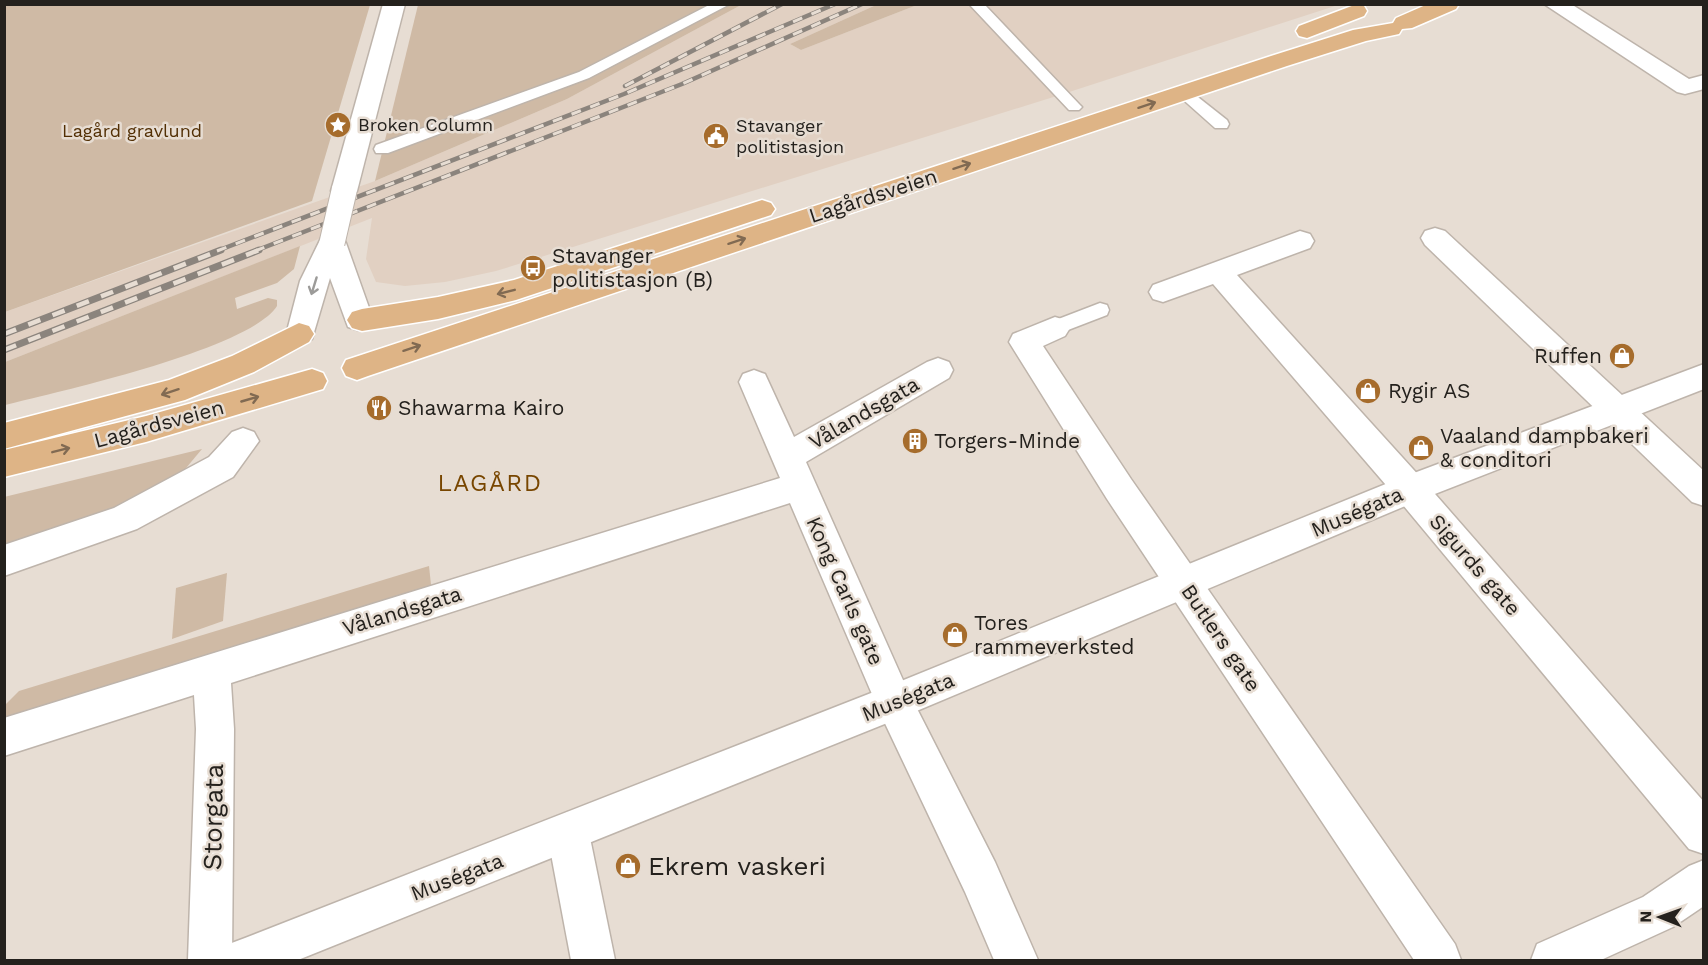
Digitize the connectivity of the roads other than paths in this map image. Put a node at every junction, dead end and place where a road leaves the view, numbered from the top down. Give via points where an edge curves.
1 (393, 4) edge
2 (723, 4) edge
3 (976, 4) edge
4 (1448, 4) edge
5 (1555, 4) edge
6 (1358, 6) edge
7 (1396, 19) edge
8 (1694, 85) edge
9 (1184, 93) junction
10 (1074, 107) junction
11 (1221, 124) dead end
12 (382, 149) dead end
13 (1435, 238) dead end
14 (1300, 241) dead end
15 (332, 243) junction
16 (1219, 273) junction
17 (1163, 292) dead end
18 (1100, 310) dead end
19 (360, 320) junction
20 (1055, 328) joint
21 (301, 332) junction
22 (357, 368) junction
23 (939, 370) dead end
24 (1704, 376) edge
25 (312, 381) junction
26 (754, 382) dead end
27 (1619, 411) junction
28 (4, 436) edge
29 (243, 441) dead end
30 (4, 464) edge
31 (794, 471) junction
32 (1410, 489) junction
33 (1704, 492) edge
34 (4, 561) edge
35 (1184, 584) junction
36 (212, 673) junction
37 (894, 702) junction
38 (4, 736) edge
39 (568, 833) junction
40 (1704, 834) edge
41 (1704, 881) edge
42 (210, 960) edge
43 (244, 960) edge
44 (593, 960) edge
45 (1016, 960) edge
46 (1439, 960) edge
47 (1553, 960) edge

1 - 15 street, bridge
2 - 12 lane via 584,75
3 - 10 lane
4 - 7 main road, Lagårdsveien
5 - 8 street
6 - 7 main road via 1357,16 1368,24
6 - 10 main road, Lagårdsveien via 1280,41
7 - 9 main road, Lagårdsveien
9 - 11 lane
22 -> 9 main road, Lagårdsveien
10 -> 19 main road, Lagårdsveien via 516,290
13 - 27 street
14 - 16 street
15 - 19 street
15 -> 21 street via 314,281
16 - 17 street
16 - 32 street, Sigurds gate
18 - 20 lane
19 - 21 main road via 335,317
19 - 22 main road via 374,334 374,345
20 - 35 street, Butlers gate via 1024,342
21 - 25 main road via 288,350 287,361 291,371
21 -> 28 main road, Lagårdsveien via 243,364 174,391
22 - 25 main road via 328,380
23 - 31 street, Vålandsgata
24 - 27 street, Muségata
30 -> 25 main road, Lagårdsveien via 146,429
26 - 31 street, Kong Carls gate
27 - 32 street, Muségata
27 - 33 street
29 - 34 street via 221,467 125,519
31 - 36 street, Vålandsgata
31 - 37 street, Kong Carls gate
32 - 35 street, Muségata
32 - 40 street, Sigurds gate
35 - 37 street, Muségata
35 - 46 street, Butlers gate
36 - 38 street, Vålandsgata
36 - 42 street, Storgata via 215,729
37 - 39 street, Muségata
37 - 45 street, Kong Carls gate
39 - 43 street, Muségata
39 - 44 street
41 - 47 street via 1658,912

